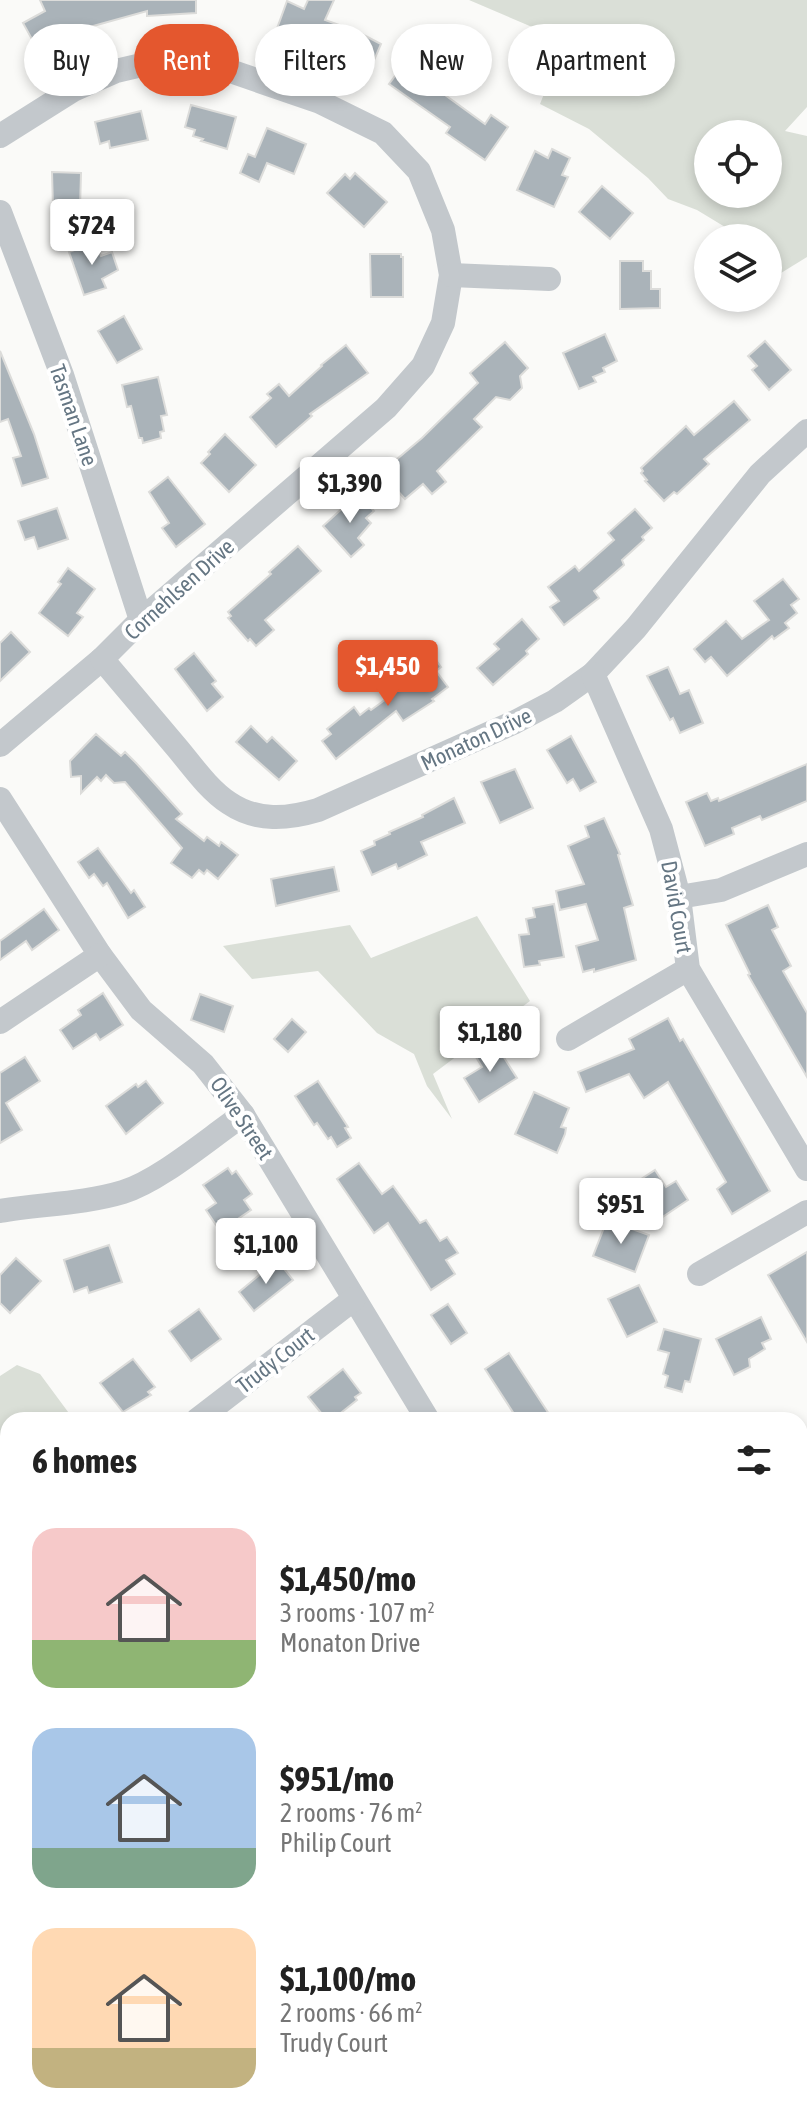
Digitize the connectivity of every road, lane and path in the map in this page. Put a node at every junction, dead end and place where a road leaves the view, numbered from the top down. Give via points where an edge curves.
1 (0, 136) edge
2 (0, 212) edge
3 (451, 275) junction
4 (549, 279) dead end
5 (807, 431) edge
6 (141, 620) junction
7 (102, 659) junction
8 (593, 674) junction
9 (0, 745) edge
10 (0, 799) edge
11 (807, 854) edge
12 (679, 897) junction
13 (100, 955) junction
14 (688, 969) junction
15 (0, 1022) edge
16 (568, 1039) dead end
17 (243, 1115) junction
18 (807, 1169) edge
19 (0, 1211) edge
20 (807, 1212) edge
21 (699, 1274) dead end
22 (354, 1299) junction
23 (207, 1412) edge
24 (423, 1412) edge

1 - 3 street, Cornehlsen Drive via 73,90 116,71 163,60 207,63 320,102 383,133 419,171 443,230
2 - 6 street, Tasman Lane via 62,375
3 - 4 street
3 - 6 street, Cornehlsen Drive via 443,323 423,366 386,408
5 - 8 street, Monaton Drive via 760,474
6 - 7 street, Cornehlsen Drive
7 - 8 street, Monaton Drive via 221,796 249,813 273,818 318,810 515,722
7 - 9 street, Cornehlsen Drive
8 - 12 street, David Court via 661,829
10 - 13 street, Olive Street
11 - 12 street via 721,890
12 - 14 street, David Court
13 - 15 street
13 - 17 street, Olive Street via 141,1010 203,1064
14 - 16 street
14 - 18 street, David Court
17 - 19 street via 126,1191
17 - 22 street, Olive Street
20 - 21 street
22 - 23 street, Trudy Court
22 - 24 street, Olive Street

